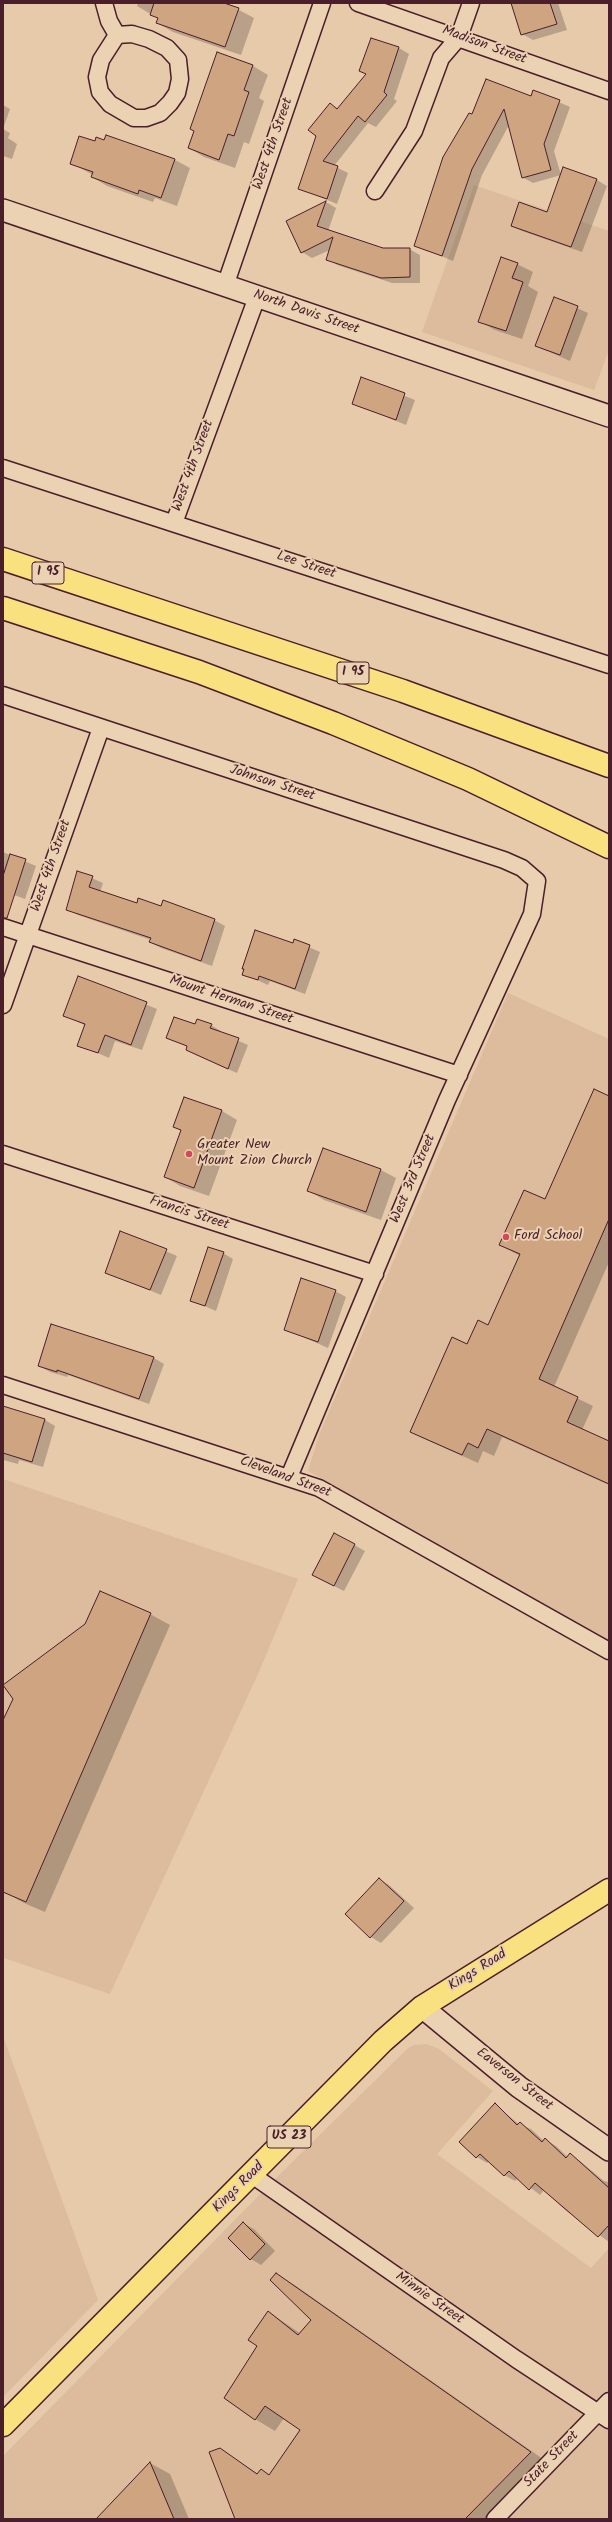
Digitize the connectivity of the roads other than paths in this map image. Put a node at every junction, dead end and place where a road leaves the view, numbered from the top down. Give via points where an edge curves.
1 (104, 3) edge
2 (322, 3) edge
3 (358, 3) edge
4 (471, 3) edge
5 (117, 35) junction
6 (459, 37) junction
7 (609, 91) edge
8 (375, 192) dead end
9 (3, 210) edge
10 (225, 286) junction
11 (257, 297) junction
12 (609, 416) edge
13 (3, 468) edge
14 (174, 523) junction
15 (3, 558) edge
16 (3, 608) edge
17 (609, 665) edge
18 (3, 695) edge
19 (102, 728) junction
20 (609, 766) edge
21 (609, 847) edge
22 (536, 881) joint
23 (3, 927) edge
24 (28, 935) junction
25 (3, 1005) edge
26 (458, 1075) junction
27 (3, 1154) edge
28 (375, 1274) junction
29 (3, 1385) edge
30 (289, 1477) junction
31 (609, 1651) edge
32 (609, 1890) edge
33 (422, 2007) junction
34 (609, 2150) edge
35 (252, 2175) junction
36 (605, 2411) edge
37 (3, 2425) edge
38 (495, 2519) edge

1 - 5 street via 109,21
2 - 10 street, West 4th Street
3 - 6 street, Madison Street
4 - 6 street
5 - 5 street via 101,60 97,77 100,92 110,104 134,118 146,118 160,113 176,93 180,79 178,60 167,48 149,39 132,34
6 - 7 street, Madison Street
6 - 8 street via 441,58 414,131
9 - 10 street, North Davis Street
10 - 11 street, North Davis Street
11 - 12 street, North Davis Street
11 - 14 street, West 4th Street
13 - 14 street, Lee Street
14 - 17 street, Lee Street
15 - 20 main road, I 95 via 381,683
16 - 21 main road via 199,672 333,723 468,779
18 - 19 street, Johnson Street
19 - 22 street, Johnson Street via 504,860 522,868
19 - 24 street, West 4th Street
22 - 26 street, West 3rd Street via 532,914
23 - 24 street, Mount Herman Street
24 - 25 street, West 4th Street
24 - 26 street, Mount Herman Street
26 - 28 street, West 3rd Street
27 - 28 street, Francis Street
28 - 30 street, West 3rd Street
29 - 30 street, Cleveland Street
30 - 31 street, Cleveland Street via 319,1488 359,1509 448,1562
32 - 33 main road, Kings Road / US 23
33 - 34 street, Eaverson Street via 519,2087
33 - 35 main road, Kings Road / US 23 via 383,2041
35 - 36 street, Minnie Street via 516,2359
35 - 37 main road, Kings Road / US 23
36 - 38 street, State Street

